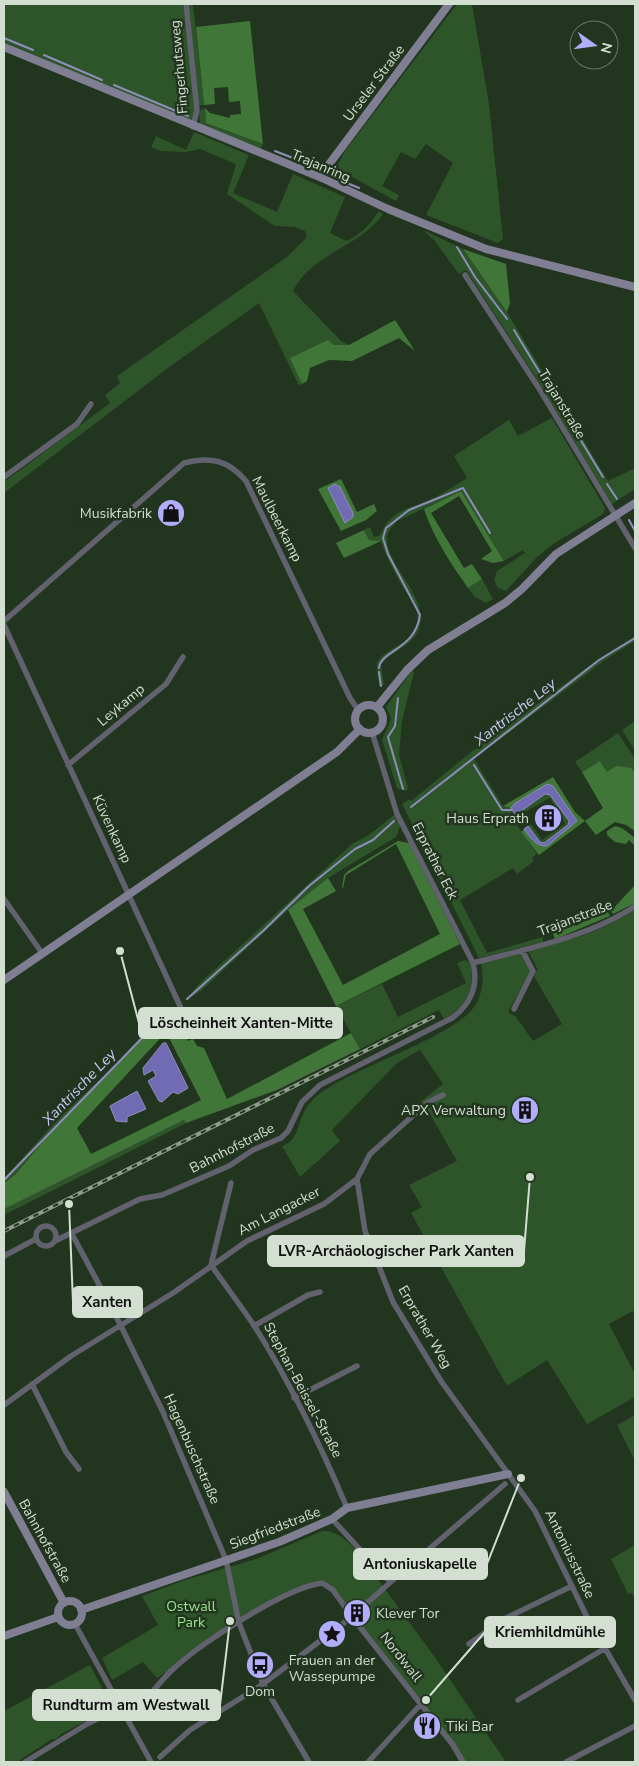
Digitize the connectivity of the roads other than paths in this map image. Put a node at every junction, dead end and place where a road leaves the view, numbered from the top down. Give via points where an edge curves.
1 (186, 4) edge
2 (449, 4) edge
3 (4, 48) edge
4 (193, 127) junction
5 (322, 178) junction
6 (465, 275) dead end
7 (635, 287) edge
8 (91, 404) dead end
9 (4, 476) edge
10 (635, 503) edge
11 (615, 516) junction
12 (635, 548) edge
13 (4, 621) edge
14 (4, 625) edge
15 (183, 657) dead end
16 (377, 707) junction
17 (358, 710) junction
18 (360, 729) junction
19 (372, 732) junction
20 (68, 765) junction
21 (129, 895) junction
22 (4, 899) edge
23 (635, 906) edge
24 (522, 950) junction
25 (42, 953) junction
26 (473, 963) junction
27 (4, 980) edge
28 (470, 998) joint
29 (514, 1009) dead end
30 (207, 1036) dead end
31 (443, 1095) dead end
32 (357, 1179) junction
33 (231, 1183) dead end
34 (72, 1234) junction
35 (36, 1239) junction
36 (55, 1241) junction
37 (4, 1256) edge
38 (211, 1264) junction
39 (320, 1292) dead end
40 (120, 1324) junction
41 (254, 1326) junction
42 (357, 1366) dead end
43 (32, 1384) junction
44 (294, 1398) junction
45 (4, 1405) edge
46 (79, 1468) dead end
47 (508, 1474) junction
48 (505, 1484) dead end
49 (4, 1492) edge
50 (347, 1508) junction
51 (332, 1519) junction
52 (226, 1560) junction
53 (387, 1585) junction
54 (572, 1586) junction
55 (64, 1602) junction
56 (81, 1610) junction
57 (359, 1610) dead end
58 (353, 1616) junction
59 (58, 1617) junction
60 (239, 1623) junction
61 (75, 1624) junction
62 (4, 1636) edge
63 (469, 1644) dead end
64 (604, 1649) junction
65 (263, 1684) junction
66 (518, 1700) dead end
67 (635, 1700) edge
68 (421, 1704) junction
69 (121, 1707) junction
70 (132, 1712) junction
71 (635, 1726) edge
72 (155, 1761) edge
73 (25, 1762) edge
74 (309, 1762) edge
75 (368, 1762) edge
76 (463, 1762) edge
77 (566, 1762) edge

1 - 4 street, Fingerhutsweg via 197,110
2 - 5 street, Urseler Straße
3 - 4 street, Trajanring
4 - 5 street, Trajanring
5 - 7 street, Trajanring via 493,252
6 - 11 street, Trajanstraße via 540,390
8 - 9 street via 77,424
10 - 11 street
11 - 12 street, Trajanstraße
11 - 16 street via 556,554 505,603 417,659
13 - 17 street, Maulbeerkamp via 184,463 212,459 226,464 246,480
14 - 20 street, Küvenkamp
15 - 20 street, Leykamp via 166,684
16 - 17 street via 367,705
16 - 19 street via 382,722
17 - 18 street, Maulbeerkamp via 355,720
18 - 19 street
18 - 21 street via 337,752
19 - 26 street, Erprather Eck via 397,814
20 - 21 street, Küvenkamp
21 - 25 street
21 - 30 street, Küvenkamp via 186,1019
22 - 25 street
23 - 24 street, Trajanstraße via 590,929
24 - 26 street, Trajanstraße
24 - 29 street via 533,971
25 - 27 street
26 - 28 street, Erprather Eck via 475,980
28 - 34 street, Bahnhofstraße via 452,1018 320,1084 302,1102 288,1131 281,1138 253,1150 229,1166 182,1187 140,1199
31 - 32 street via 426,1103 370,1154
32 - 38 street, Am Langacker via 324,1204 247,1241
32 - 47 street, Erprather Weg via 365,1231 392,1302 441,1381
33 - 38 street, Am Langacker
34 - 36 street, Bahnhofstraße
34 - 40 street, Hagenbuschstraße
35 - 36 street, Bahnhofstraße via 45,1246
35 - 36 street via 37,1232 45,1226 54,1231
35 - 37 street
38 - 40 street, Am Langacker via 173,1293
38 - 41 street, Stephan-Beissel-Straße
39 - 41 street via 308,1295
40 - 43 street, Am Langacker
40 - 52 street, Hagenbuschstraße via 163,1412
41 - 44 street, Stephan-Beissel-Straße
42 - 44 street
43 - 45 street, Am Langacker
43 - 46 street via 66,1452
44 - 50 street, Stephan-Beissel-Straße
47 - 50 street, Siegfriedstraße
47 - 54 street, Antoniusstraße via 535,1511
48 - 53 street
49 - 55 street, Bahnhofstraße
50 - 51 street, Siegfriedstraße
51 - 52 street, Siegfriedstraße
51 - 53 street
52 - 56 street, Siegfriedstraße
52 - 60 street, Hagenbuschstraße
53 - 57 street
54 - 63 street via 504,1619
54 - 64 street, Antoniusstraße
55 - 56 street via 75,1602
55 - 59 street via 58,1609
56 - 61 street
58 - 60 street, Nordwall via 334,1590 322,1583 288,1593
58 - 65 street
58 - 68 street, Nordwall
59 - 61 street via 65,1625
59 - 62 street
60 - 65 street, Hagenbuschstraße
60 - 70 street, Nordwall via 176,1667
61 - 69 street
64 - 66 street
64 - 67 street, Antoniusstraße
65 - 72 street via 190,1730
65 - 74 street, Hagenbuschstraße
68 - 75 street
68 - 76 street, Nordwall
69 - 70 street
69 - 73 street
70 - 72 street
71 - 77 street

